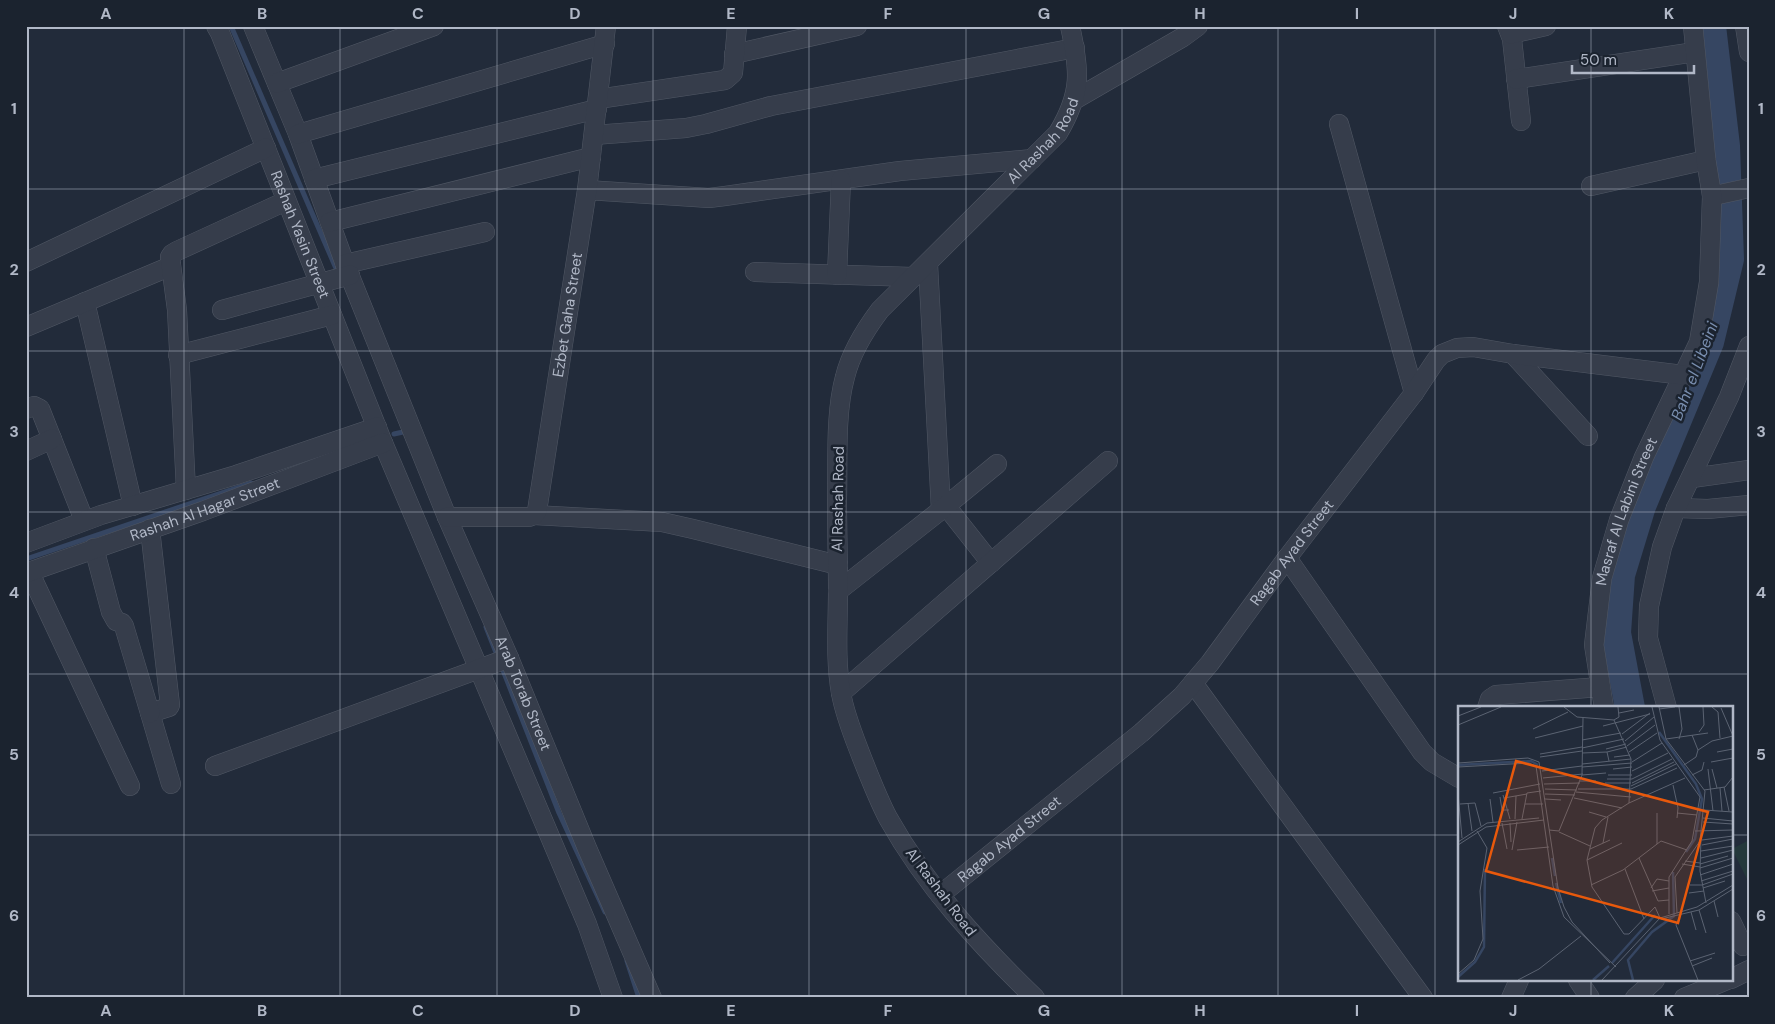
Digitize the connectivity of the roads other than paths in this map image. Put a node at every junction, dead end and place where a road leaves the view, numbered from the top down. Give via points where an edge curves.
1 (216, 26) edge
2 (254, 26) edge
3 (434, 26) edge
4 (737, 26) edge
5 (857, 26) edge
6 (1070, 26) edge
7 (1198, 26) edge
8 (1546, 26) edge
9 (1692, 26) edge
10 (1746, 26) edge
11 (1509, 30) edge
12 (608, 31) edge
13 (1075, 48) junction
14 (1695, 52) junction
15 (1749, 52) edge
16 (734, 54) junction
17 (1516, 79) junction
18 (277, 83) junction
19 (1074, 100) junction
20 (598, 104) junction
21 (1521, 121) dead end
22 (1339, 124) dead end
23 (298, 134) junction
24 (594, 135) junction
25 (266, 148) junction
26 (591, 157) junction
27 (1032, 160) junction
28 (1706, 160) junction
29 (314, 179) junction
30 (841, 180) junction
31 (1590, 186) dead end
32 (1749, 188) edge
33 (587, 190) junction
34 (1712, 196) junction
35 (286, 201) junction
36 (330, 222) junction
37 (485, 232) dead end
38 (26, 262) edge
39 (928, 264) junction
40 (171, 266) junction
41 (755, 272) dead end
42 (837, 275) junction
43 (338, 276) junction
44 (912, 278) junction
45 (85, 302) junction
46 (222, 310) dead end
47 (332, 315) junction
48 (26, 327) edge
49 (1749, 346) edge
50 (1513, 354) junction
51 (178, 355) junction
52 (1683, 375) junction
53 (1414, 393) junction
54 (382, 395) junction
55 (26, 409) edge
56 (380, 435) junction
57 (1588, 436) dead end
58 (52, 439) junction
59 (26, 451) edge
60 (1108, 461) dead end
61 (997, 464) dead end
62 (1749, 470) edge
63 (1692, 478) junction
64 (186, 490) junction
65 (1749, 505) edge
66 (132, 506) junction
67 (943, 508) junction
68 (1676, 508) junction
69 (534, 515) junction
70 (447, 517) junction
71 (84, 520) junction
72 (150, 529) junction
73 (26, 543) edge
74 (94, 548) junction
75 (1287, 558) junction
76 (991, 563) junction
77 (838, 566) junction
78 (28, 572) edge
79 (838, 591) junction
80 (494, 663) junction
81 (1193, 683) junction
82 (1600, 688) junction
83 (841, 693) junction
84 (1488, 706) edge
85 (1604, 706) edge
86 (1666, 706) edge
87 (150, 713) junction
88 (215, 766) dead end
89 (1458, 777) edge
90 (171, 784) dead end
91 (130, 786) dead end
92 (940, 895) junction
93 (1732, 923) edge
94 (1740, 947) edge
95 (1749, 970) edge
96 (1732, 978) edge
97 (1518, 982) edge
98 (1579, 982) edge
99 (1653, 982) edge
100 (1722, 982) edge
101 (613, 998) edge
102 (652, 998) edge
103 (1035, 998) edge
104 (1423, 998) edge
105 (1511, 998) edge
106 (1590, 998) edge
107 (1635, 998) edge
108 (1684, 998) edge

1 - 25 street, Rashah Yasin Street
2 - 18 street, Rashah Yasin Street
3 - 18 street
4 - 16 street
5 - 16 street
6 - 13 street, Al Rashah Road
7 - 19 street
8 - 11 street
9 - 14 street, Masraf Al Labini Street
10 - 15 street
11 - 17 street
12 - 20 street, Ezbet Gaha Street
12 - 23 street
13 - 19 street, Al Rashah Road via 1078,83
13 - 24 street via 771,106 686,128
14 - 17 street
14 - 28 street, Masraf Al Labini Street
16 - 20 street via 733,73 725,80
17 - 21 street
18 - 23 street, Rashah Yasin Street
19 - 27 street, Al Rashah Road via 1058,133
20 - 24 street, Ezbet Gaha Street
20 - 29 street
22 - 53 street
23 - 29 street, Rashah Yasin Street
24 - 26 street, Ezbet Gaha Street
25 - 35 street, Rashah Yasin Street
25 - 38 street
26 - 33 street, Ezbet Gaha Street
26 - 36 street
27 - 30 street via 918,169
27 - 39 street, Al Rashah Road
28 - 31 street
28 - 34 street, Masraf Al Labini Street
29 - 36 street, Rashah Yasin Street
30 - 33 street via 709,198
30 - 42 street
32 - 34 street
33 - 69 street, Ezbet Gaha Street
34 - 52 street, Masraf Al Labini Street via 1709,282 1699,342
35 - 40 street via 172,254
35 - 43 street, Rashah Yasin Street
36 - 43 street, Rashah Yasin Street
37 - 43 street
39 - 44 street, Al Rashah Road
39 - 67 street
40 - 45 street
40 - 51 street via 177,310
41 - 42 street
42 - 44 street
43 - 46 street
43 - 47 street, Rashah Yasin Street
43 - 54 street, Rashah Yasin Street
44 - 77 street, Al Rashah Road via 865,330 845,376 840,401
45 - 48 street
45 - 66 street
47 - 51 street
47 - 54 street, Rashah Yasin Street
49 - 63 street
50 - 52 street, Ragab Ayad Street
50 - 53 street, Ragab Ayad Street via 1465,346 1449,350 1436,360
50 - 57 street
51 - 64 street
52 - 82 street, Masraf Al Labini Street via 1644,457 1619,520 1602,578 1594,645
53 - 75 street, Ragab Ayad Street
54 - 56 street, Rashah Yasin Street
54 - 70 street, Arab Torab Street
55 - 58 street via 39,407
56 - 64 street, Rashah Al Hagar Street via 278,461
56 - 72 street, Rashah Al Hagar Street via 203,511
56 - 80 street, Arab Torab Street
58 - 59 street
58 - 71 street
60 - 76 street
61 - 67 street
62 - 63 street
63 - 68 street
64 - 66 street, Rashah Al Hagar Street
65 - 68 street
66 - 71 street, Rashah Al Hagar Street
67 - 76 street
67 - 79 street
68 - 86 street via 1662,547 1648,619 1648,638
69 - 70 street
69 - 77 street via 662,522
70 - 80 street, Arab Torab Street
71 - 73 street, Rashah Al Hagar Street
72 - 74 street, Rashah Al Hagar Street
72 - 87 street via 170,705
74 - 78 street, Rashah Al Hagar Street
74 - 87 street via 111,612 124,626
75 - 81 street, Ragab Ayad Street
75 - 89 street via 1422,752
76 - 83 street
77 - 79 street, Al Rashah Road
78 - 91 street
79 - 83 street, Al Rashah Road via 837,666
80 - 88 street
80 - 101 street, Arab Torab Street
80 - 102 street, Arab Torab Street via 587,848
81 - 92 street, Ragab Ayad Street via 1141,733
81 - 104 street
82 - 84 street via 1496,696 1490,699
82 - 85 street, Masraf Al Labini Street
83 - 92 street, Al Rashah Road via 854,738 888,817
87 - 90 street
92 - 103 street, Al Rashah Road via 995,960
93 - 94 street
95 - 96 street
97 - 105 street
98 - 106 street
99 - 107 street
100 - 108 street

